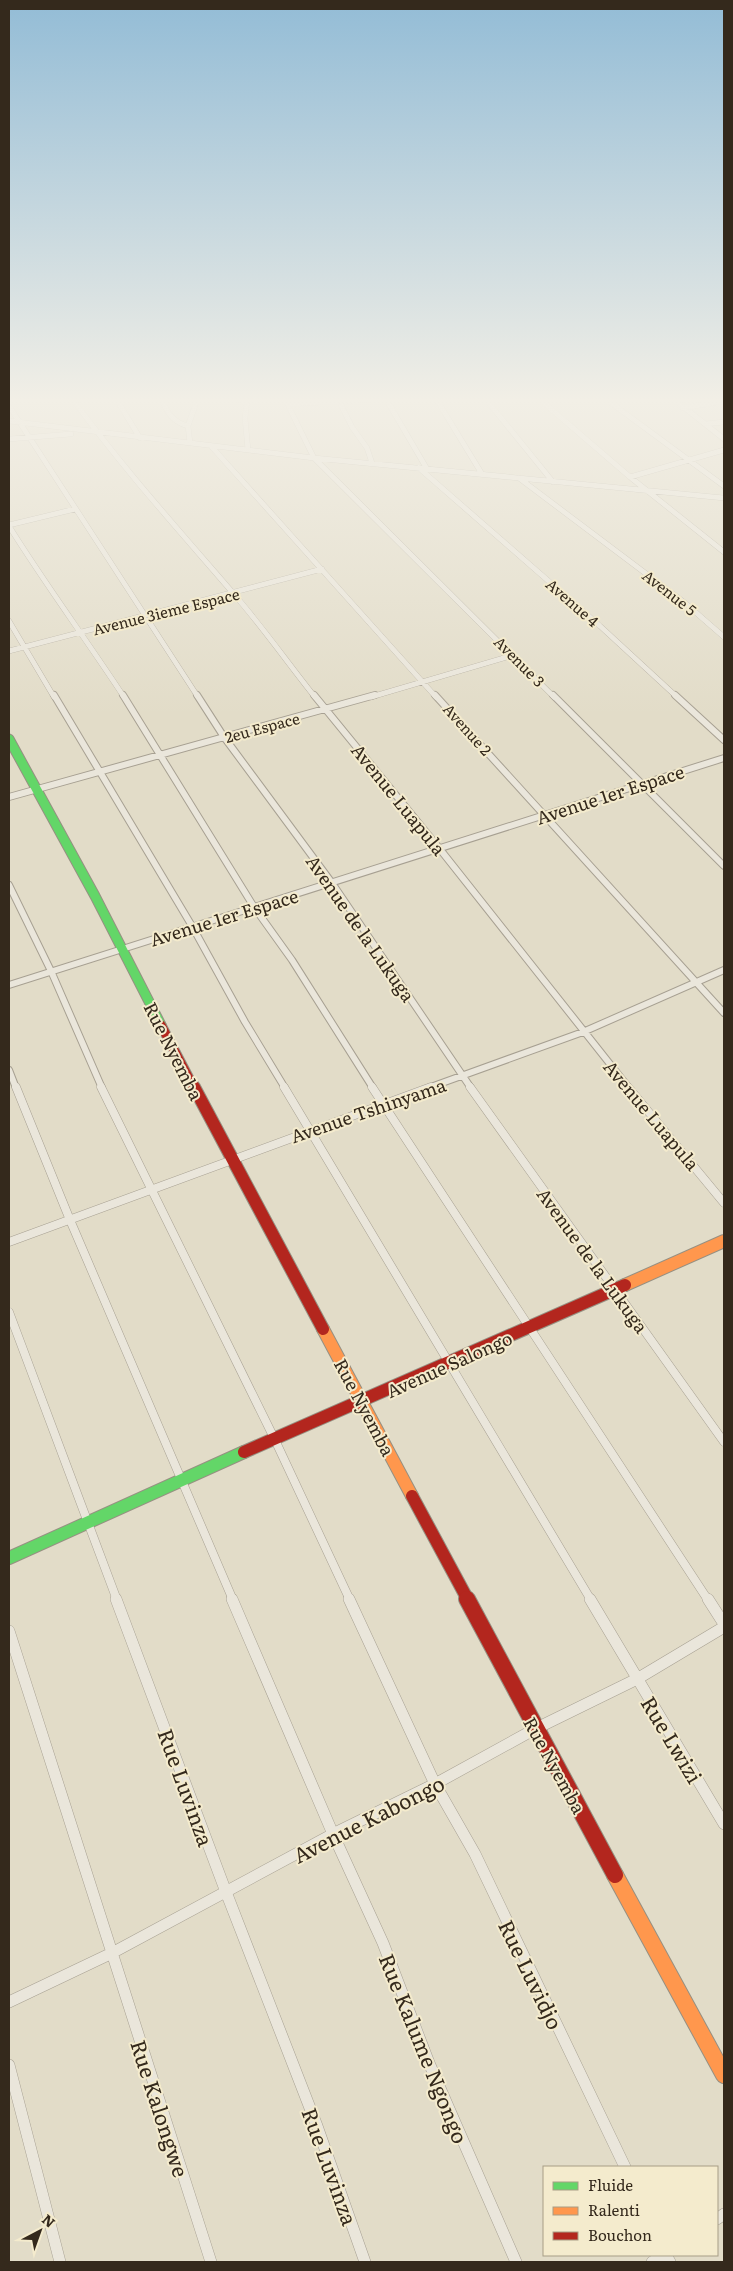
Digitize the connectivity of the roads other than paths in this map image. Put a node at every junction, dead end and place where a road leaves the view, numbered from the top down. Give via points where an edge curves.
1 (71, 503) edge
2 (154, 503) edge
3 (260, 503) edge
4 (360, 503) edge
5 (459, 503) edge
6 (552, 503) edge
7 (664, 503) edge
8 (75, 509) junction
9 (9, 525) edge
10 (724, 552) edge
11 (322, 569) junction
12 (234, 594) junction
13 (144, 617) junction
14 (9, 621) edge
15 (82, 632) junction
16 (724, 638) edge
17 (26, 646) junction
18 (9, 651) edge
19 (514, 655) junction
20 (424, 682) junction
21 (325, 710) junction
22 (224, 737) junction
23 (9, 739) edge
24 (724, 740) edge
25 (161, 755) junction
26 (724, 758) edge
27 (100, 772) junction
28 (643, 784) junction
29 (36, 790) junction
30 (9, 798) edge
31 (545, 815) junction
32 (439, 848) junction
33 (724, 866) edge
34 (332, 883) junction
35 (9, 885) edge
36 (254, 907) junction
37 (192, 926) junction
38 (122, 949) junction
39 (724, 970) edge
40 (51, 972) junction
41 (696, 981) junction
42 (9, 985) edge
43 (724, 1014) edge
44 (583, 1032) junction
45 (9, 1070) edge
46 (463, 1076) junction
47 (385, 1104) junction
48 (312, 1130) junction
49 (233, 1158) junction
50 (153, 1190) junction
51 (724, 1203) edge
52 (70, 1220) junction
53 (724, 1241) edge
54 (9, 1242) edge
55 (613, 1288) junction
56 (9, 1312) edge
57 (530, 1328) junction
58 (448, 1362) junction
59 (362, 1402) junction
60 (275, 1440) junction
61 (724, 1442) edge
62 (183, 1481) junction
63 (88, 1521) junction
64 (9, 1558) edge
65 (724, 1626) edge
66 (9, 1631) edge
67 (636, 1679) junction
68 (535, 1729) junction
69 (435, 1784) junction
70 (724, 1824) edge
71 (333, 1834) junction
72 (226, 1892) junction
73 (112, 1953) junction
74 (9, 2002) edge
75 (9, 2065) edge
76 (724, 2075) edge
77 (625, 2166) edge
78 (663, 2256) edge
79 (60, 2262) edge
80 (211, 2262) edge
81 (364, 2262) edge
82 (516, 2262) edge
83 (652, 2262) edge

1 - 8 street, Avenue de la Lukuga
2 - 12 street, Avenue Luapula
3 - 11 street, Avenue 2
4 - 19 street, Avenue 3
5 - 24 street, Avenue 4
6 - 16 street, Avenue 5 via 684,603
7 - 10 street
8 - 9 street
8 - 13 street, Avenue de la Lukuga
9 - 15 street via 41,577
11 - 12 street, Avenue 3ieme Espace
11 - 20 street, Avenue 2
12 - 13 street, Avenue 3ieme Espace
12 - 21 street, Avenue Luapula
13 - 15 street, Avenue 3ieme Espace
13 - 22 street, Avenue de la Lukuga
14 - 17 street, Rue Lwizi
15 - 17 street, Avenue 3ieme Espace
15 - 25 street
17 - 18 street, Avenue 3ieme Espace
17 - 27 street, Rue Lwizi
19 - 20 street, 2eu Espace
19 - 28 street, Avenue 3
20 - 21 street, 2eu Espace
20 - 31 street, Avenue 2
21 - 22 street, 2eu Espace
21 - 32 street, Avenue Luapula
22 - 25 street, 2eu Espace
22 - 34 street, Avenue de la Lukuga
23 - 29 street, Rue Nyemba
25 - 27 street, 2eu Espace
25 - 36 street
26 - 28 street, Avenue 1er Espace
27 - 29 street, 2eu Espace
27 - 37 street, Rue Lwizi
28 - 31 street, Avenue 1er Espace
28 - 33 street, Avenue 3
29 - 30 street, 2eu Espace
29 - 38 street, Rue Nyemba
31 - 32 street, Avenue 1er Espace
31 - 41 street, Avenue 2
32 - 34 street, Avenue 1er Espace
32 - 44 street, Avenue Luapula
34 - 36 street, Avenue 1er Espace
34 - 46 street, Avenue de la Lukuga
35 - 40 street, Rue Luvidjo
36 - 37 street, Avenue 1er Espace
36 - 47 street
37 - 38 street, Avenue 1er Espace
37 - 48 street, Rue Lwizi via 245,1022
38 - 40 street, Avenue 1er Espace
38 - 49 street, Rue Nyemba via 176,1057
39 - 41 street, Avenue Tshinyama
40 - 42 street, Avenue 1er Espace
40 - 50 street, Rue Luvidjo via 94,1074
41 - 43 street, Avenue 2
41 - 44 street, Avenue Tshinyama
44 - 46 street, Avenue Tshinyama
44 - 51 street, Avenue Luapula
45 - 52 street, Rue Kalume Ngongo
46 - 47 street, Avenue Tshinyama
46 - 55 street, Avenue de la Lukuga
47 - 48 street, Avenue Tshinyama
47 - 57 street
48 - 49 street, Avenue Tshinyama
48 - 58 street, Rue Lwizi
49 - 50 street, Avenue Tshinyama
49 - 59 street, Rue Nyemba
50 - 52 street, Avenue Tshinyama
50 - 60 street, Rue Luvidjo
52 - 54 street, Avenue Tshinyama
52 - 62 street, Rue Kalume Ngongo
53 - 55 street, Avenue Salongo
55 - 57 street, Avenue Salongo
55 - 61 street, Avenue de la Lukuga
56 - 63 street, Rue Luvinza
57 - 58 street, Avenue Salongo
57 - 65 street
58 - 59 street, Avenue Salongo
58 - 67 street, Rue Lwizi
59 - 60 street, Avenue Salongo
59 - 68 street, Rue Nyemba
60 - 62 street, Avenue Salongo
60 - 69 street, Rue Luvidjo
62 - 63 street, Avenue Salongo
62 - 71 street, Rue Kalume Ngongo
63 - 64 street, Avenue Salongo
63 - 72 street, Rue Luvinza
65 - 67 street, Avenue Kabongo
66 - 73 street, Rue Kalongwe
67 - 68 street, Avenue Kabongo
67 - 70 street, Rue Lwizi
68 - 69 street, Avenue Kabongo
68 - 76 street, Rue Nyemba
69 - 71 street, Avenue Kabongo
69 - 77 street, Rue Luvidjo via 475,1854
71 - 72 street, Avenue Kabongo
71 - 82 street, Rue Kalume Ngongo via 383,1943 429,2063
72 - 73 street, Avenue Kabongo
72 - 81 street, Rue Luvinza via 314,2117
73 - 74 street, Avenue Kabongo
73 - 80 street, Rue Kalongwe
75 - 79 street
78 - 83 street

